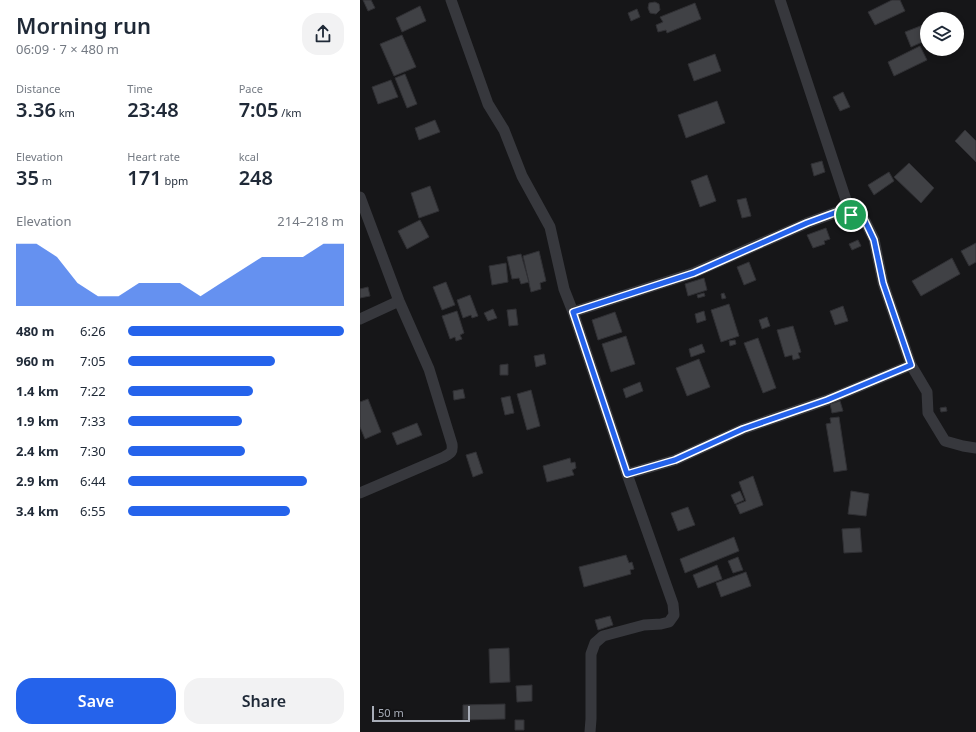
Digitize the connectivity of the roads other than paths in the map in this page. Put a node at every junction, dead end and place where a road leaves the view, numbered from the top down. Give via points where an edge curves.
1 (451, 0) edge
2 (780, 0) edge
3 (360, 197) edge
4 (851, 215) junction
5 (400, 301) junction
6 (573, 312) junction
7 (360, 319) edge
8 (911, 365) junction
9 (976, 448) edge
10 (627, 474) junction
11 (360, 493) edge
12 (590, 732) edge

1 - 6 street via 488,104 504,130 522,176 550,227 564,289
2 - 4 street
3 - 5 street
4 - 6 street via 837,212 694,273
4 - 8 street via 865,221 874,240 883,283
5 - 7 street
5 - 11 street via 429,369 453,449 444,457
6 - 10 street
8 - 9 street via 927,392 928,413 945,441
8 - 10 street via 827,400 743,429 675,460
10 - 12 street via 674,604 674,615 669,622 644,625 603,636 595,643 591,654

